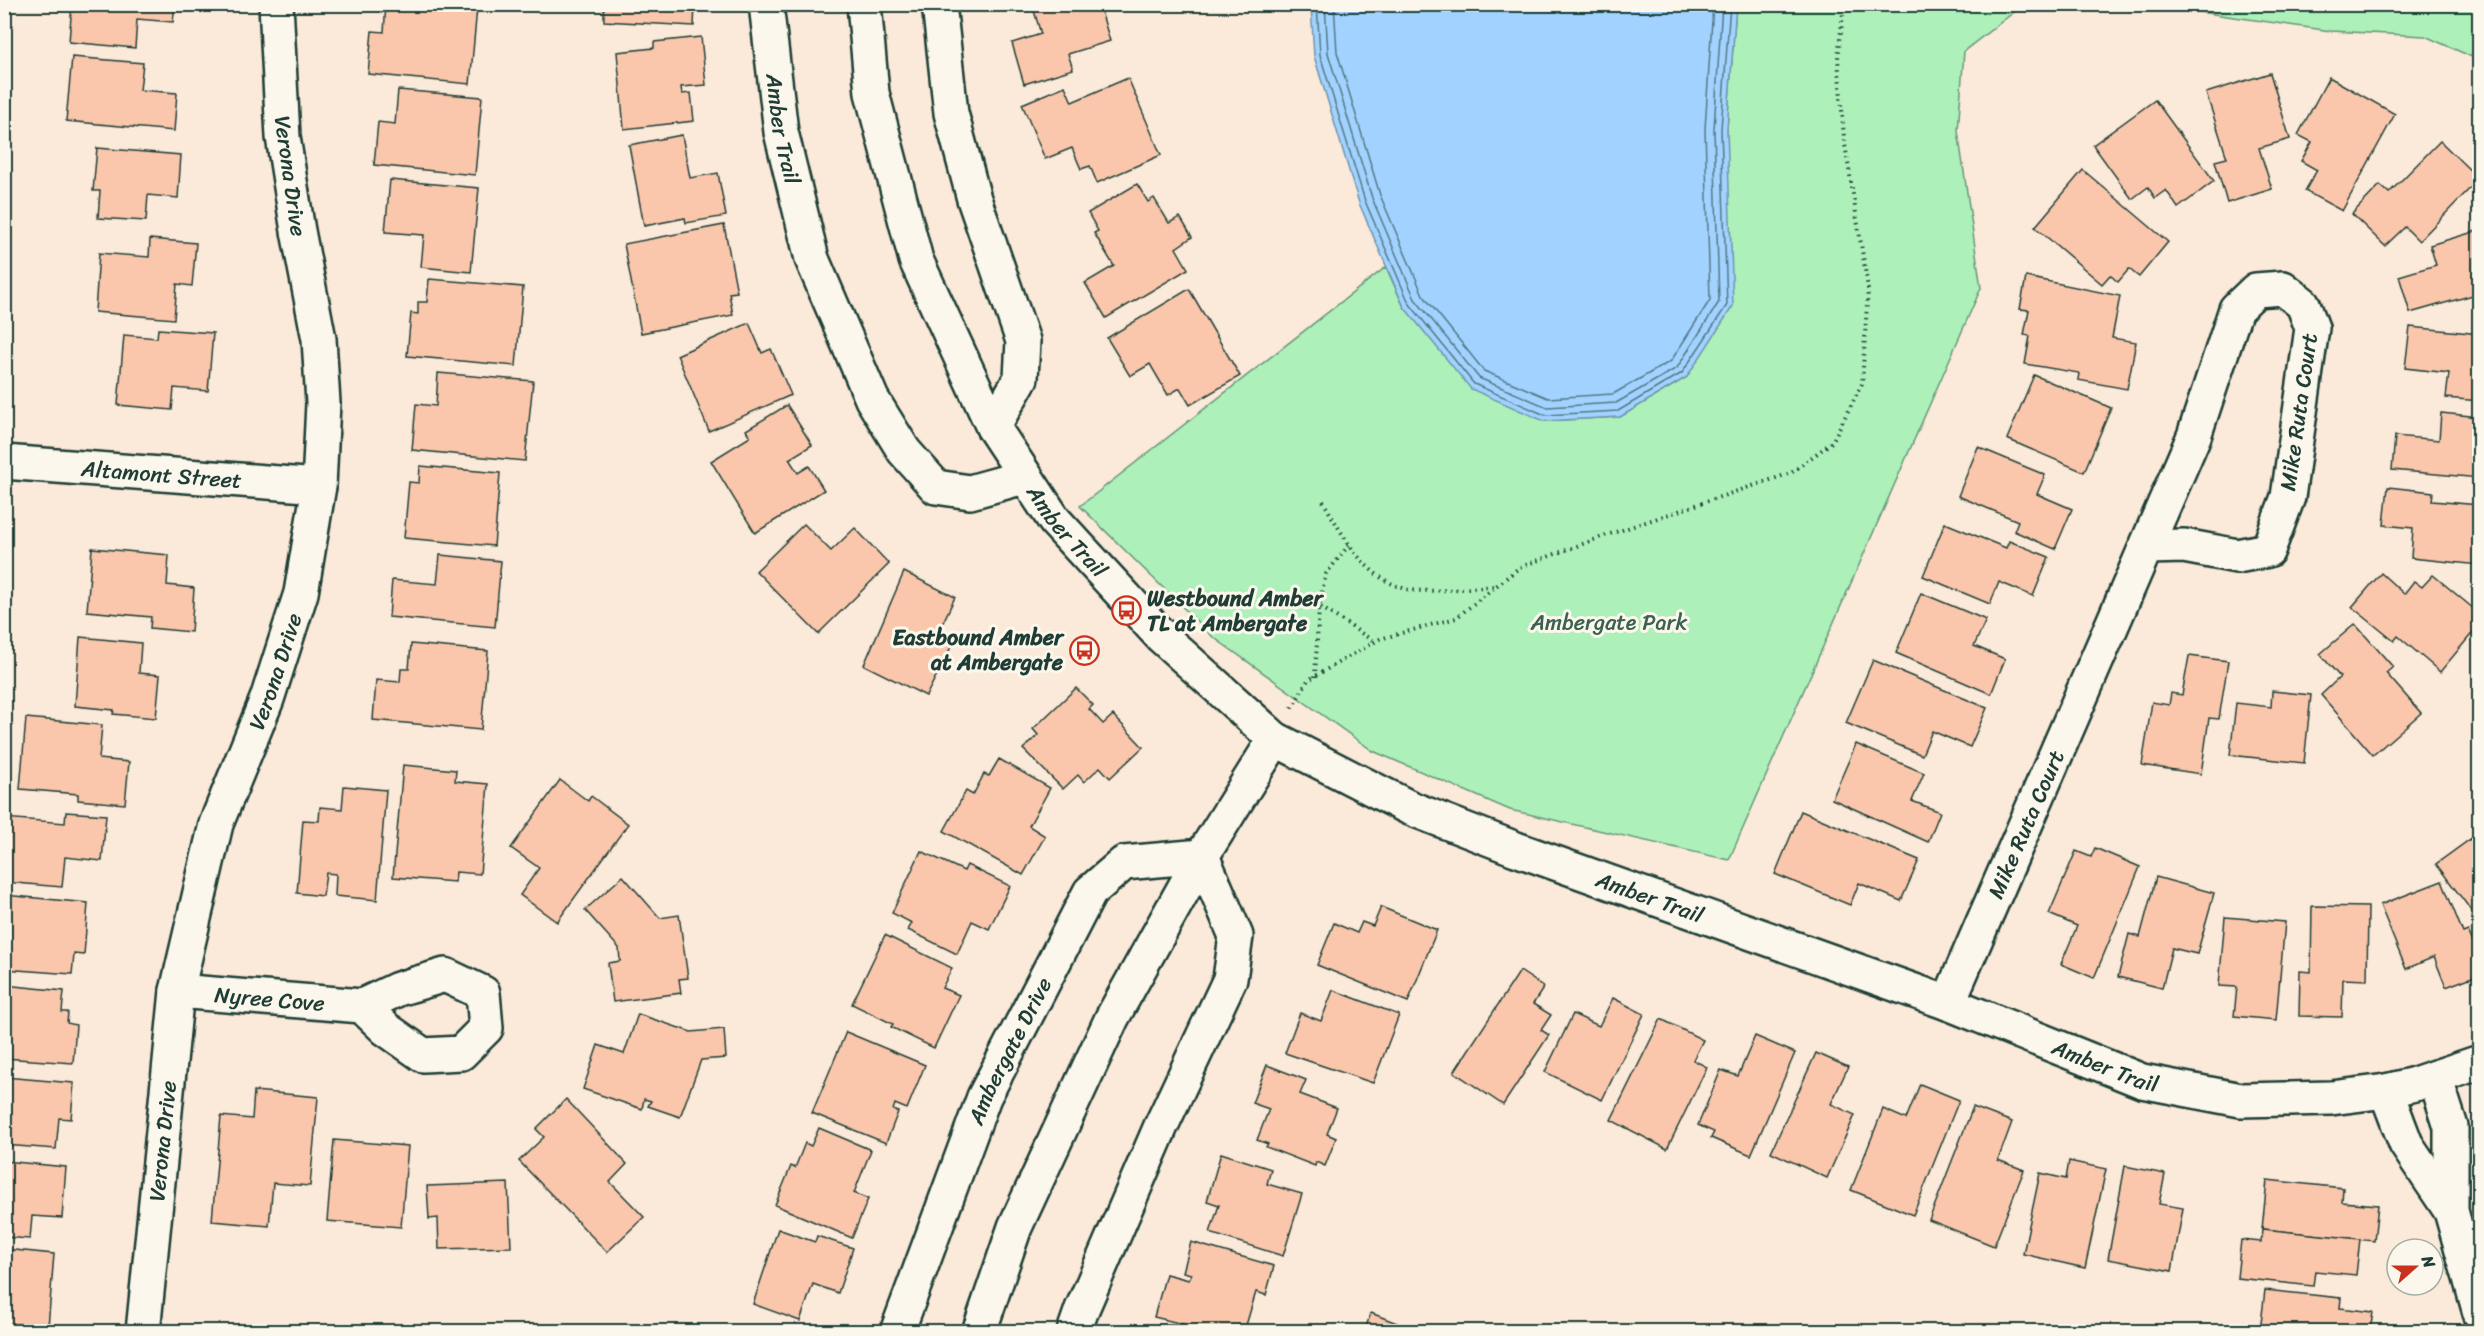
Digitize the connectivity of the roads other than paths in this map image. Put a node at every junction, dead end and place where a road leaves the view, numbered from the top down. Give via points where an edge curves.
1 (276, 4) edge
2 (766, 4) edge
3 (864, 4) edge
4 (939, 4) edge
5 (993, 427) junction
6 (4, 462) edge
7 (1024, 477) junction
8 (319, 486) junction
9 (2147, 547) junction
10 (1275, 739) junction
11 (1202, 856) junction
12 (177, 991) junction
13 (1948, 1003) junction
14 (362, 1006) dead end
15 (2480, 1062) edge
16 (2435, 1077) junction
17 (2386, 1091) junction
18 (2451, 1211) junction
19 (2480, 1313) edge
20 (143, 1332) edge
21 (897, 1332) edge
22 (979, 1332) edge
23 (1074, 1332) edge

1 - 8 street, Verona Drive via 283,137 319,339 323,403
2 - 7 street, Amber Trail via 781,132 812,258 872,399 904,451 936,487 970,492
3 - 5 street, Amber Trail via 872,93 916,260
4 - 5 street via 951,112 974,199 1023,341 1021,378
5 - 7 street, Amber Trail
6 - 8 street, Altamont Street
7 - 10 street, Amber Trail via 1055,521 1162,637
8 - 12 street, Verona Drive via 301,593 267,699 216,824
9 - 9 street, Mike Ruta Court via 2194,436 2236,309 2256,290 2283,288 2303,304 2312,328 2288,497 2268,550 2237,556 2184,546
9 - 13 street, Mike Ruta Court
10 - 11 street
10 - 13 street, Amber Trail via 1410,808
11 - 21 street, Ambergate Drive via 1124,863 1090,892 984,1097
11 - 22 street via 1112,1018 1015,1227
11 - 23 street via 1236,936 1230,979 1161,1126
12 - 14 street, Nyree Cove
12 - 20 street, Verona Drive
13 - 17 street, Amber Trail via 2142,1081 2241,1100 2331,1098
15 - 16 street, Amber Trail
16 - 17 street, Amber Trail
16 - 18 street via 2451,1127
17 - 18 street via 2406,1144
18 - 19 street

